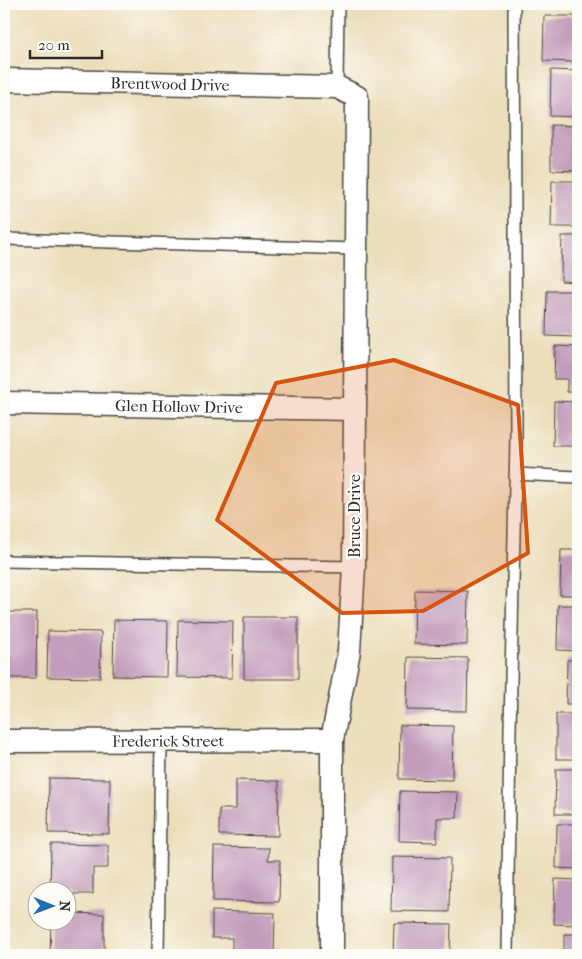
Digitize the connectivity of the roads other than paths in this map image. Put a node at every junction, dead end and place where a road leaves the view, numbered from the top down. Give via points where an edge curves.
1 (338, 4) edge
2 (514, 4) edge
3 (4, 80) edge
4 (337, 87) junction
5 (4, 240) edge
6 (356, 249) junction
7 (4, 403) edge
8 (354, 409) junction
9 (515, 474) junction
10 (578, 477) edge
11 (4, 561) edge
12 (354, 567) junction
13 (4, 740) edge
14 (161, 740) junction
15 (332, 740) junction
16 (158, 955) edge
17 (332, 955) edge
18 (507, 955) edge

1 - 4 lane
2 - 9 lane
3 - 4 street, Brentwood Drive
4 - 6 street, Bruce Drive via 357,97
5 - 6 lane
6 - 8 street, Bruce Drive
7 - 8 street, Glen Hollow Drive
8 - 12 street, Bruce Drive
9 - 10 lane
9 - 18 lane
11 - 12 lane
12 - 15 street, Bruce Drive via 349,651
13 - 14 street, Frederick Street
14 - 15 street, Frederick Street
14 - 16 lane
15 - 17 street, Bruce Drive

